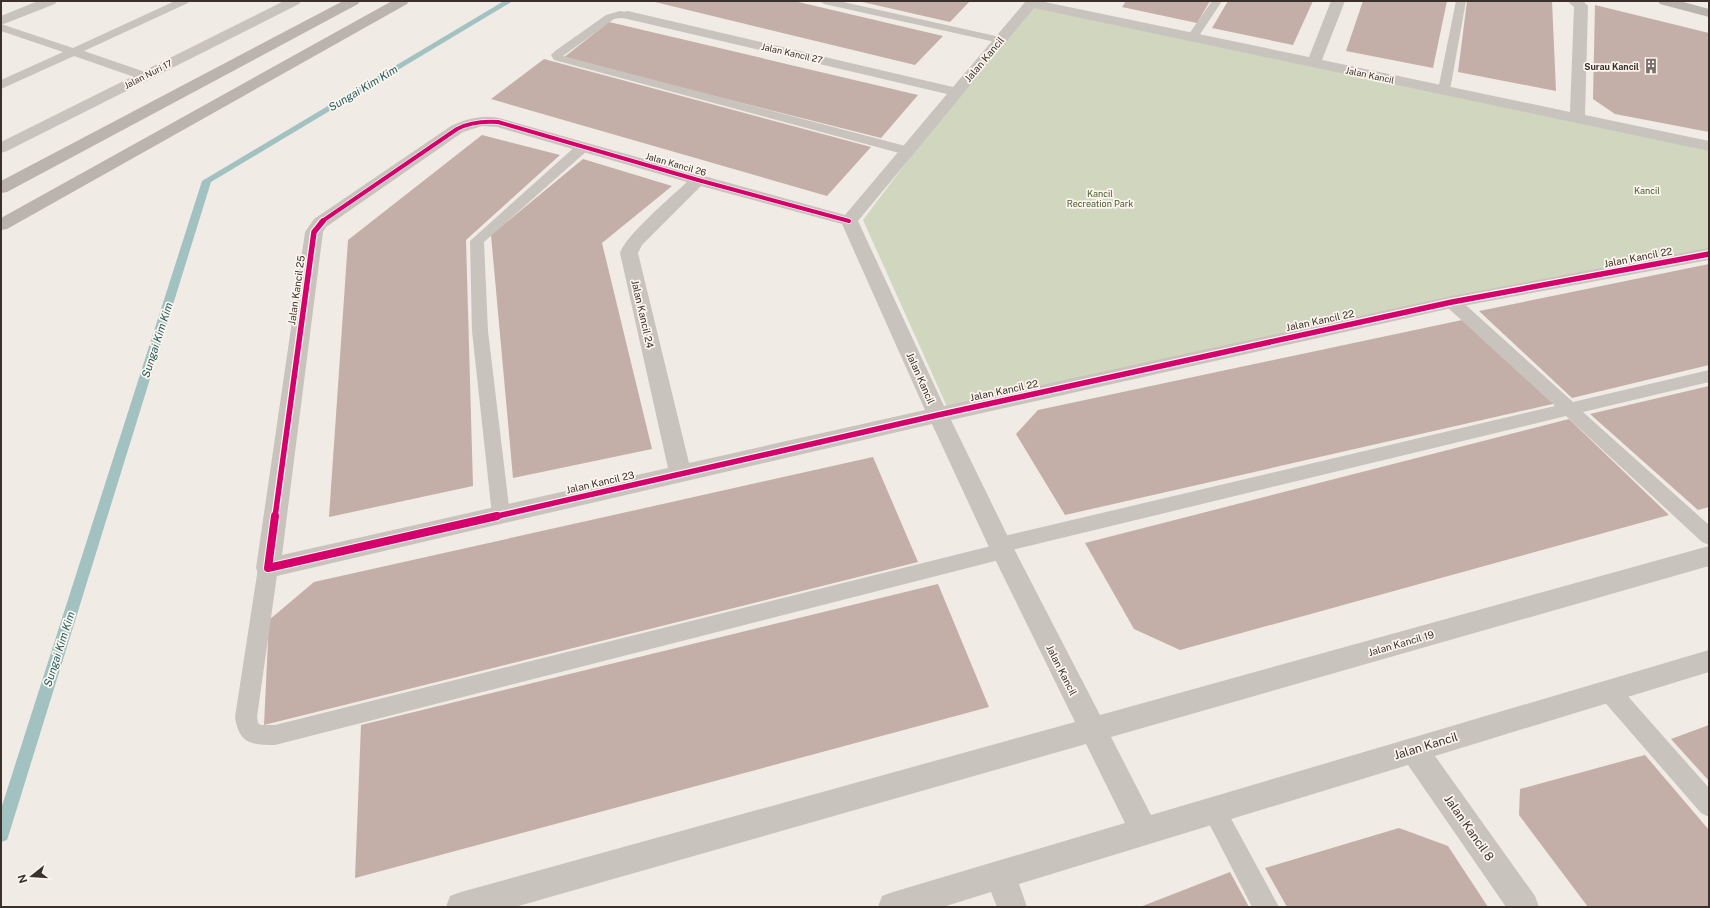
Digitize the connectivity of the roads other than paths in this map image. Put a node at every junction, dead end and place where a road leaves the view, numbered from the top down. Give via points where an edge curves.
1 (50, 1) edge
2 (184, 1) edge
3 (294, 1) edge
4 (353, 1) edge
5 (402, 1) edge
6 (824, 1) edge
7 (1217, 1) edge
8 (1338, 1) edge
9 (1462, 1) edge
10 (1574, 1) edge
11 (1665, 1) edge
12 (1032, 2) edge
13 (1709, 13) edge
14 (628, 15) joint
15 (1, 21) edge
16 (1, 27) edge
17 (1193, 38) junction
18 (1000, 40) junction
19 (73, 52) junction
20 (1314, 63) junction
21 (144, 76) junction
22 (1, 85) edge
23 (1444, 90) junction
24 (957, 92) junction
25 (1577, 118) junction
26 (498, 122) joint
27 (1709, 146) edge
28 (584, 147) junction
29 (1, 148) edge
30 (908, 151) junction
31 (698, 180) junction
32 (1, 188) edge
33 (849, 221) junction
34 (1, 226) edge
35 (1709, 254) edge
36 (1452, 302) junction
37 (1709, 376) edge
38 (1570, 409) junction
39 (938, 415) junction
40 (680, 474) junction
41 (501, 515) junction
42 (1709, 537) edge
43 (1001, 548) junction
44 (1709, 556) edge
45 (268, 568) junction
46 (1709, 661) edge
47 (1609, 691) junction
48 (1092, 729) junction
49 (1414, 750) junction
50 (1709, 805) edge
51 (1214, 810) junction
52 (1144, 831) junction
53 (1000, 875) junction
54 (461, 907) edge
55 (893, 907) edge
56 (1012, 907) edge
57 (1266, 907) edge
58 (1524, 907) edge

1 - 15 street
2 - 19 lane
3 - 21 street, Jalan Nuri 17
4 - 32 main road
5 - 34 main road
6 - 18 lane
7 - 17 lane
8 - 20 street
9 - 23 lane
10 - 25 street via 1581,6
11 - 13 main road
12 - 17 street, Jalan Kancil via 1091,10
12 - 18 street, Jalan Kancil
14 - 24 street, Jalan Kancil 27
14 - 30 lane via 610,17 559,52 558,58
16 - 19 lane
17 - 20 street, Jalan Kancil
18 - 24 street, Jalan Kancil
19 - 21 lane
19 - 22 lane
20 - 23 street, Jalan Kancil
21 - 29 street, Jalan Nuri 17
23 - 25 street, Jalan Kancil
24 - 30 street, Jalan Kancil
25 - 27 street, Jalan Kancil
26 - 28 street, Jalan Kancil 26
26 - 45 street, Jalan Kancil 25 via 477,121 457,129 316,227
28 - 31 street, Jalan Kancil 26
28 - 41 lane via 477,241 480,331
30 - 33 street, Jalan Kancil
31 - 33 street, Jalan Kancil 26
31 - 40 street, Jalan Kancil 24 via 636,241 629,253
33 - 39 street, Jalan Kancil
35 - 36 street, Jalan Kancil 22
36 - 38 lane
36 - 39 street, Jalan Kancil 22
37 - 38 lane
38 - 42 lane
38 - 43 lane
39 - 40 street, Jalan Kancil 23
39 - 43 street, Jalan Kancil
40 - 41 street, Jalan Kancil 23
41 - 45 street, Jalan Kancil 23
43 - 45 lane via 275,736 259,735 248,729 246,717
43 - 48 street, Jalan Kancil
44 - 48 street, Jalan Kancil 19
46 - 47 street, Jalan Kancil
47 - 49 street, Jalan Kancil
47 - 50 lane
48 - 52 street, Jalan Kancil
48 - 54 street, Jalan Kancil 19
49 - 51 street, Jalan Kancil
49 - 58 street, Jalan Kancil 8
51 - 52 street, Jalan Kancil
51 - 57 lane
52 - 53 street, Jalan Kancil
53 - 55 street, Jalan Kancil
53 - 56 street

